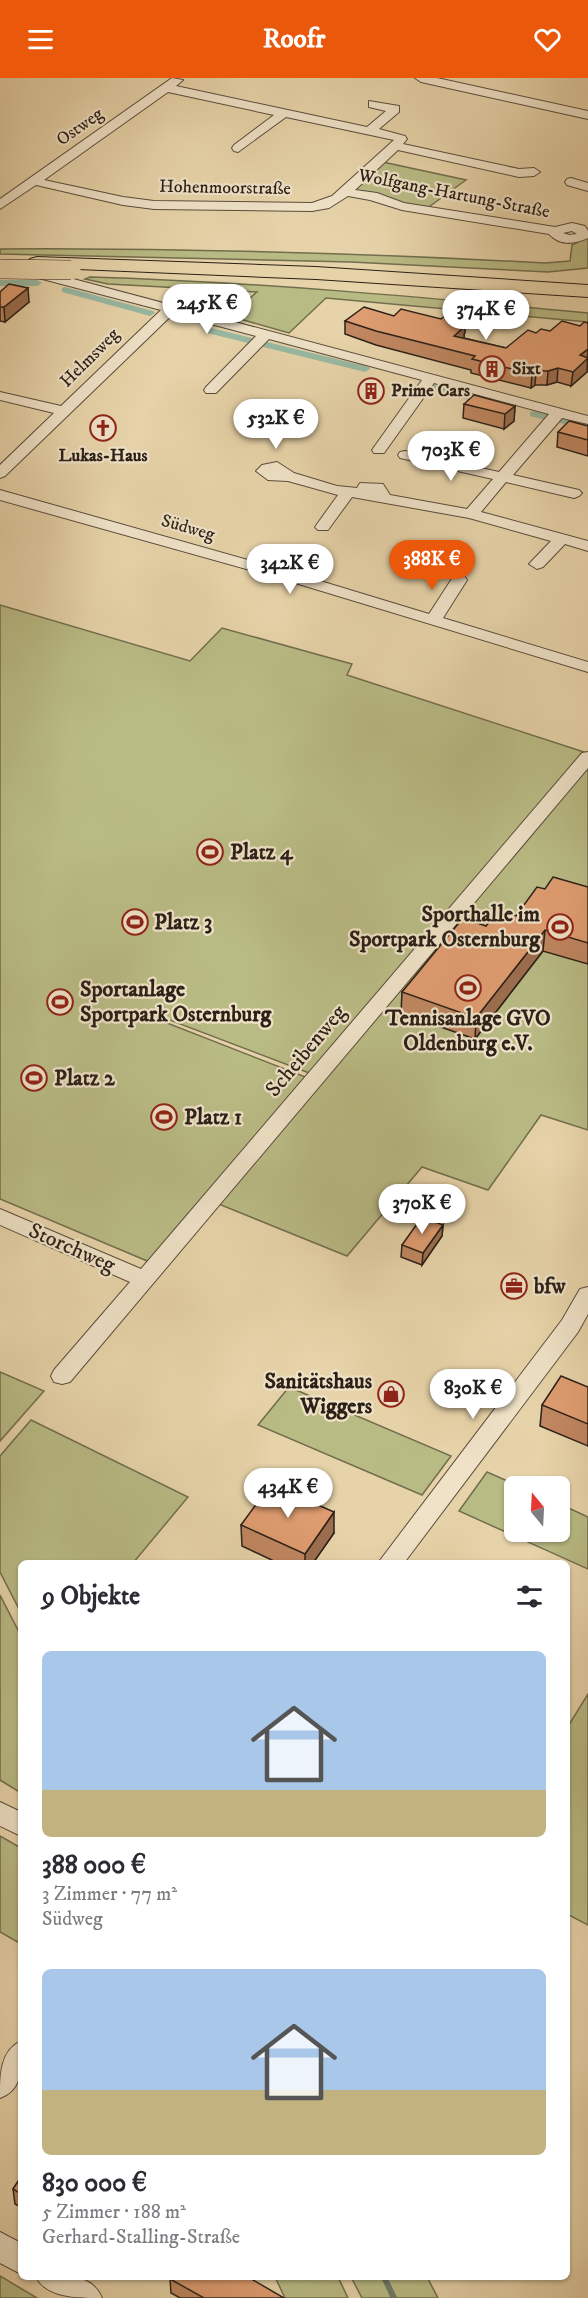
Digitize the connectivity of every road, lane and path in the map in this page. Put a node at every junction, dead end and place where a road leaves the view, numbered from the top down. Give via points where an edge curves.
1 (180, 78) edge
2 (421, 78) edge
3 (166, 88) junction
4 (373, 104) dead end
5 (284, 113) junction
6 (588, 115) edge
7 (370, 131) junction
8 (398, 146) junction
9 (238, 148) dead end
10 (534, 172) dead end
11 (34, 181) junction
12 (571, 182) dead end
13 (588, 187) edge
14 (345, 192) junction
15 (0, 205) edge
16 (555, 231) dead end
17 (0, 263) edge
18 (197, 268) junction
19 (0, 269) edge
20 (588, 273) edge
21 (483, 276) junction
22 (398, 284) junction
23 (588, 284) edge
24 (588, 291) edge
25 (588, 298) edge
26 (588, 305) edge
27 (170, 309) junction
28 (267, 334) junction
29 (431, 378) junction
30 (211, 390) dead end
31 (0, 396) edge
32 (64, 411) junction
33 (560, 412) junction
34 (588, 420) edge
35 (379, 450) dead end
36 (405, 455) dead end
37 (0, 473) edge
38 (289, 476) dead end
39 (504, 477) junction
40 (355, 492) junction
41 (574, 493) dead end
42 (0, 495) edge
43 (471, 514) junction
44 (323, 527) dead end
45 (561, 539) junction
46 (588, 546) edge
47 (537, 564) dead end
48 (459, 580) dead end
49 (433, 620) junction
50 (588, 667) edge
51 (588, 757) edge
52 (0, 1216) edge
53 (144, 1279) junction
54 (588, 1295) edge
55 (62, 1376) dead end
56 (392, 1560) edge
57 (0, 1813) edge
58 (18, 1823) edge
59 (18, 2058) edge
60 (0, 2085) edge
61 (0, 2247) edge
62 (18, 2257) edge
63 (56, 2280) edge
64 (87, 2298) edge

1 - 3 street, Ostweg
2 - 6 street via 498,90
3 - 5 street
3 - 11 street, Ostweg
4 - 7 street via 395,109
5 - 7 street
5 - 9 street, Hohenmoorstraße
7 - 8 street via 401,139
8 - 10 street via 519,173
8 - 14 street, Hohenmoorstraße
11 - 14 street, Hohenmoorstraße via 128,202 176,206 312,207 329,203
11 - 15 street, Ostweg
12 - 13 street
14 - 16 street, Wolfgang-Hartung-Straße via 402,206
17 - 18 highway
17 - 27 street
18 - 21 highway via 250,265
18 - 24 highway
19 - 22 highway, bridge
20 - 21 highway
21 - 23 highway
22 - 25 highway
22 - 26 highway
27 - 28 street
27 - 32 street, Helmsweg
28 - 29 street
28 - 30 street
29 - 33 street
29 - 35 street
31 - 32 street, Helmsweg
32 - 37 street, Helmsweg
33 - 34 street
33 - 39 street
36 - 39 street
38 - 40 street
39 - 41 street
39 - 43 street
40 - 43 street
40 - 44 street
42 - 49 street, Südweg
43 - 45 street
45 - 46 street
45 - 47 street
48 - 49 street
49 - 50 street, Südweg
51 - 53 street, Scheibenweg
52 - 53 street, Storchweg
53 - 55 street, Scheibenweg
54 - 56 street via 570,1326
57 - 58 street
59 - 60 street
61 - 62 street
63 - 64 street

